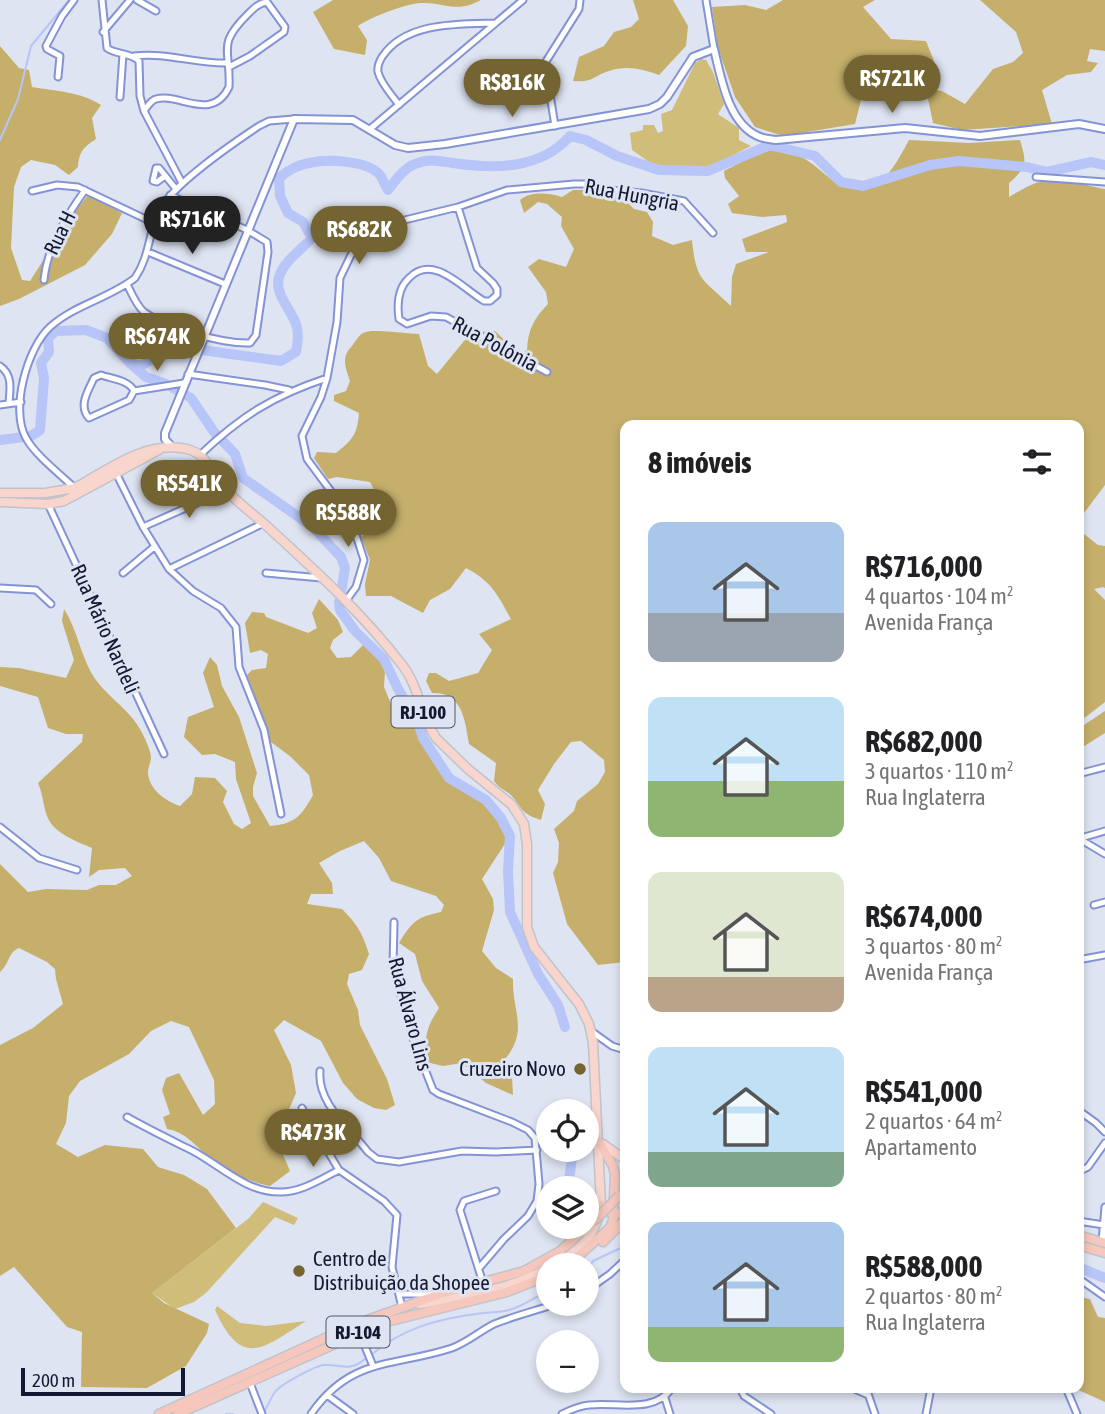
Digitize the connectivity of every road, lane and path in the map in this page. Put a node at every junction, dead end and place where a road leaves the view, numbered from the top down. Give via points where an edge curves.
1 (74, 0) edge
2 (102, 0) edge
3 (130, 0) edge
4 (137, 0) edge
5 (523, 0) edge
6 (580, 0) edge
7 (706, 0) edge
8 (156, 11) dead end
9 (495, 23) junction
10 (103, 32) junction
11 (714, 49) junction
12 (123, 54) junction
13 (134, 56) junction
14 (228, 65) junction
15 (58, 77) dead end
16 (120, 97) dead end
17 (399, 105) junction
18 (144, 111) junction
19 (294, 119) junction
20 (555, 126) junction
21 (370, 129) junction
22 (1105, 129) edge
23 (165, 176) dead end
24 (1036, 177) dead end
25 (1105, 182) edge
26 (182, 183) junction
27 (176, 189) junction
28 (85, 190) junction
29 (32, 191) dead end
30 (170, 195) junction
31 (458, 207) junction
32 (154, 223) junction
33 (247, 230) junction
34 (713, 233) dead end
35 (148, 252) junction
36 (44, 280) dead end
37 (127, 284) junction
38 (225, 284) junction
39 (204, 336) junction
40 (0, 366) edge
41 (547, 372) dead end
42 (188, 374) junction
43 (327, 378) junction
44 (184, 383) junction
45 (289, 390) junction
46 (134, 391) junction
47 (21, 402) junction
48 (9, 403) junction
49 (0, 405) edge
50 (168, 448) junction
51 (200, 455) junction
52 (116, 473) junction
53 (226, 490) junction
54 (78, 491) junction
55 (0, 493) edge
56 (0, 502) edge
57 (48, 504) junction
58 (264, 523) junction
59 (143, 527) junction
60 (155, 547) junction
61 (169, 569) junction
62 (122, 573) dead end
63 (266, 573) dead end
64 (324, 578) junction
65 (0, 588) edge
66 (345, 602) junction
67 (51, 604) dead end
68 (164, 754) dead end
69 (1105, 767) edge
70 (1084, 772) edge
71 (281, 814) dead end
72 (0, 827) edge
73 (1105, 831) edge
74 (1084, 837) edge
75 (1084, 841) edge
76 (1105, 854) edge
77 (78, 870) dead end
78 (1105, 902) edge
79 (1094, 905) dead end
80 (394, 922) dead end
81 (1105, 955) edge
82 (1084, 959) edge
83 (590, 1028) junction
84 (605, 1041) junction
85 (593, 1043) junction
86 (620, 1048) edge
87 (320, 1071) dead end
88 (596, 1099) edge
89 (302, 1108) dead end
90 (1084, 1114) edge
91 (127, 1117) dead end
92 (1105, 1132) edge
93 (599, 1141) edge
94 (599, 1142) edge
95 (1105, 1143) edge
96 (536, 1144) edge
97 (536, 1150) edge
98 (620, 1157) edge
99 (620, 1161) edge
100 (538, 1162) edge
101 (599, 1162) edge
102 (611, 1162) junction
103 (1084, 1167) edge
104 (599, 1168) junction
105 (339, 1170) junction
106 (496, 1191) dead end
107 (620, 1195) edge
108 (601, 1205) junction
109 (1105, 1207) edge
110 (620, 1212) edge
111 (614, 1214) junction
112 (1084, 1222) edge
113 (1104, 1224) edge
114 (620, 1225) edge
115 (1084, 1237) edge
116 (1104, 1243) edge
117 (1084, 1247) edge
118 (572, 1253) edge
119 (582, 1253) edge
120 (588, 1253) edge
121 (1105, 1253) edge
122 (620, 1265) edge
123 (480, 1267) junction
124 (536, 1274) edge
125 (536, 1281) edge
126 (599, 1282) edge
127 (483, 1283) junction
128 (1084, 1283) edge
129 (399, 1294) junction
130 (440, 1294) junction
131 (1105, 1297) edge
132 (402, 1307) junction
133 (536, 1310) edge
134 (359, 1332) junction
135 (372, 1363) junction
136 (250, 1383) junction
137 (668, 1393) edge
138 (742, 1393) edge
139 (868, 1393) edge
140 (930, 1393) edge
141 (1068, 1393) edge
142 (327, 1395) junction
143 (665, 1398) junction
144 (261, 1412) edge
145 (159, 1414) edge
146 (178, 1414) edge
147 (312, 1414) edge
148 (353, 1414) edge
149 (562, 1414) edge
150 (670, 1414) edge
151 (771, 1414) edge
152 (875, 1414) edge
153 (926, 1414) edge
154 (1077, 1414) edge

1 - 15 street via 46,46 60,56
2 - 10 street
3 - 10 street
4 - 8 street
5 - 9 street
6 - 20 street via 545,63
7 - 11 street
9 - 17 street
9 - 17 street via 417,31 395,43 377,70
10 - 12 street via 107,48
11 - 20 street via 693,57 660,104
11 - 22 street via 730,105 747,128 776,140 905,128 980,136 1079,124
12 - 13 street
12 - 16 street
13 - 14 street
13 - 18 street via 139,61
14 - 14 street via 284,32 267,2 255,7 229,36
14 - 18 street via 229,87 219,101 159,98
17 - 21 street
18 - 26 street
19 - 21 street via 353,120
19 - 26 street via 259,126
19 - 33 street
20 - 21 street via 408,148
23 - 27 street
24 - 25 street
26 - 27 street
27 - 30 street
28 - 29 street, Rua H via 57,185
28 - 32 street, Rua H
28 - 36 street, Rua H via 49,252
30 - 32 street
30 - 33 street
31 - 34 street, Rua Hungria via 507,190 589,184 684,201
31 - 41 street, Rua Polônia via 477,268 493,282 497,295 484,301 444,274 426,268 404,283 399,319 407,324 446,317
31 - 43 street, Rua Hungria via 380,226 361,241 340,278 338,322
32 - 35 street
33 - 38 street
33 - 39 street via 268,247 256,335 250,343 238,344
35 - 37 street via 144,265
35 - 38 street
37 - 39 street via 142,310
37 - 47 street via 51,327 28,363
38 - 39 street
39 - 42 street
40 - 48 street via 10,378
42 - 44 street
42 - 45 street
43 - 45 street
43 - 66 street, Rua Hungria via 302,446 361,545 361,573
44 - 46 street
44 - 50 street via 165,433
45 - 51 street via 229,428
46 - 46 street via 129,400 92,418 86,416 84,401 97,376 127,383
47 - 48 street
47 - 54 street via 26,438
48 - 49 street
50 - 51 main road
50 - 52 main road
50 - 54 main road via 145,450
51 - 53 main road, RJ-100
52 - 54 main road
52 - 59 street
53 - 58 main road, RJ-100
53 - 59 street
54 - 55 main road
54 - 57 main road via 64,501
56 - 57 main road
57 - 68 street, Rua Mário Nardeli
58 - 61 street
58 - 64 main road, RJ-100
59 - 60 street
60 - 61 street
60 - 62 street
61 - 71 street via 222,608 236,627 239,667 264,730
63 - 64 street
64 - 66 main road, RJ-100
65 - 67 street via 36,590
66 - 83 main road, RJ-100 via 405,668 436,738 518,814 526,832 526,894 534,947 579,1004
69 - 70 street
72 - 77 street via 39,858
73 - 74 street
75 - 76 street
78 - 79 street
80 - 96 street, Rua Álvaro Lins via 393,967 433,1090 528,1130
81 - 82 street
83 - 84 street
83 - 85 main road, RJ-100
84 - 85 street
84 - 86 street
85 - 88 main road, RJ-100
87 - 97 street via 324,1098 377,1159 399,1162 462,1151
89 - 105 street
90 - 92 street
91 - 105 street via 265,1191 298,1189
93 - 98 main road
94 - 102 highway
95 - 103 street
99 - 102 main road
100 - 123 street via 534,1207
101 - 104 main road, RJ-100
102 - 104 main road
102 - 111 highway
104 - 108 main road, RJ-100
105 - 129 street via 397,1215 393,1267
106 - 123 street via 472,1197 461,1207
107 - 127 highway, RJ-104, bridge via 573,1241 546,1260
108 - 111 highway
108 - 118 main road via 595,1230
109 - 113 street
110 - 111 highway
111 - 119 highway via 610,1228
112 - 113 street
113 - 116 street
114 - 120 highway
115 - 116 highway
117 - 121 highway
122 - 126 street
123 - 127 street
124 - 132 main road via 460,1297
125 - 134 highway, RJ-104
127 - 130 highway, RJ-104
128 - 131 street
129 - 130 street
129 - 132 street
130 - 132 highway, RJ-104
132 - 145 highway, RJ-104
133 - 135 street via 497,1323 452,1348
134 - 135 street
134 - 136 highway, RJ-104
135 - 142 street
136 - 144 street
136 - 146 highway, RJ-104
137 - 143 street
138 - 151 street
139 - 152 street
140 - 153 street
141 - 154 street
142 - 147 street
142 - 148 street
143 - 149 street via 645,1408 586,1405
143 - 150 street

